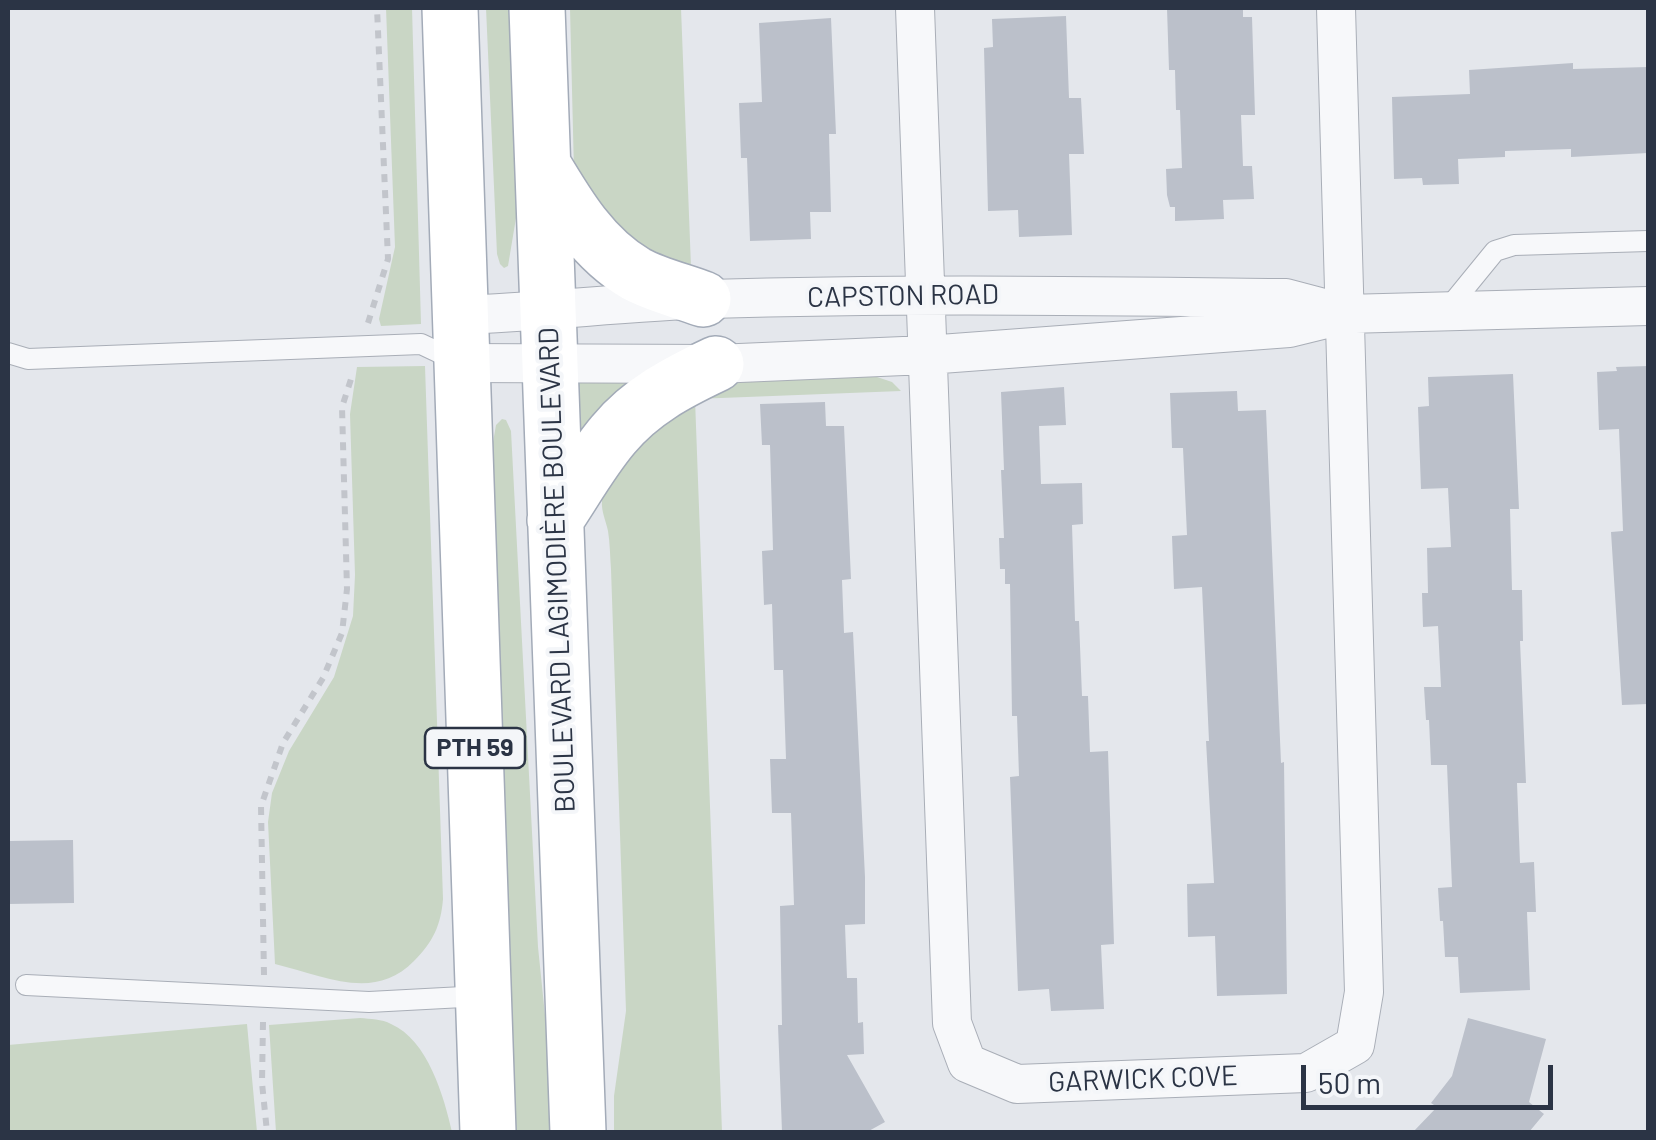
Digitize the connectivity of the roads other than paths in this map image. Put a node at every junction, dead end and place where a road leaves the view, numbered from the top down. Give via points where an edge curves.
1 (450, 8) edge
2 (537, 8) edge
3 (915, 8) edge
4 (1336, 8) edge
5 (542, 163) junction
6 (1648, 240) edge
7 (928, 293) junction
8 (704, 300) junction
9 (1641, 309) edge
10 (1446, 311) junction
11 (1346, 314) junction
12 (549, 338) junction
13 (447, 341) junction
14 (8, 353) edge
15 (927, 355) junction
16 (716, 364) junction
17 (555, 520) junction
18 (26, 985) dead end
19 (484, 996) junction
20 (488, 1132) edge
21 (578, 1132) edge

1 - 13 main road, PTH 59
2 - 5 main road, BOULEVARD LAGIMODIÈRE BOULEVARD / PTH 59
3 - 7 street, GARWICK COVE
4 - 11 street
5 - 8 main road via 598,246 637,275
5 - 12 main road, BOULEVARD LAGIMODIÈRE BOULEVARD / PTH 59
6 - 10 lane via 1495,251
7 - 8 street, CAPSTON ROAD
7 - 11 street, CAPSTON ROAD via 1286,298
7 - 15 street, GARWICK COVE
8 - 12 street, CAPSTON ROAD
9 - 10 street, CAPSTON ROAD
10 - 11 street, CAPSTON ROAD
11 - 15 street, CAPSTON ROAD via 1289,328
11 - 15 street, GARWICK COVE via 1364,992 1355,1045 1306,1073 1017,1084 967,1063 952,1023
12 - 13 street, CAPSTON ROAD
12 - 13 street, CAPSTON ROAD
12 - 16 street, CAPSTON ROAD
12 - 17 main road, BOULEVARD LAGIMODIÈRE BOULEVARD / PTH 59
13 - 14 lane via 28,358
13 - 19 main road, PTH 59
15 - 16 street, CAPSTON ROAD
16 - 17 main road via 644,404 613,434
17 - 21 main road, BOULEVARD LAGIMODIÈRE BOULEVARD / PTH 59
18 - 19 lane via 368,1002
19 - 20 main road, PTH 59

